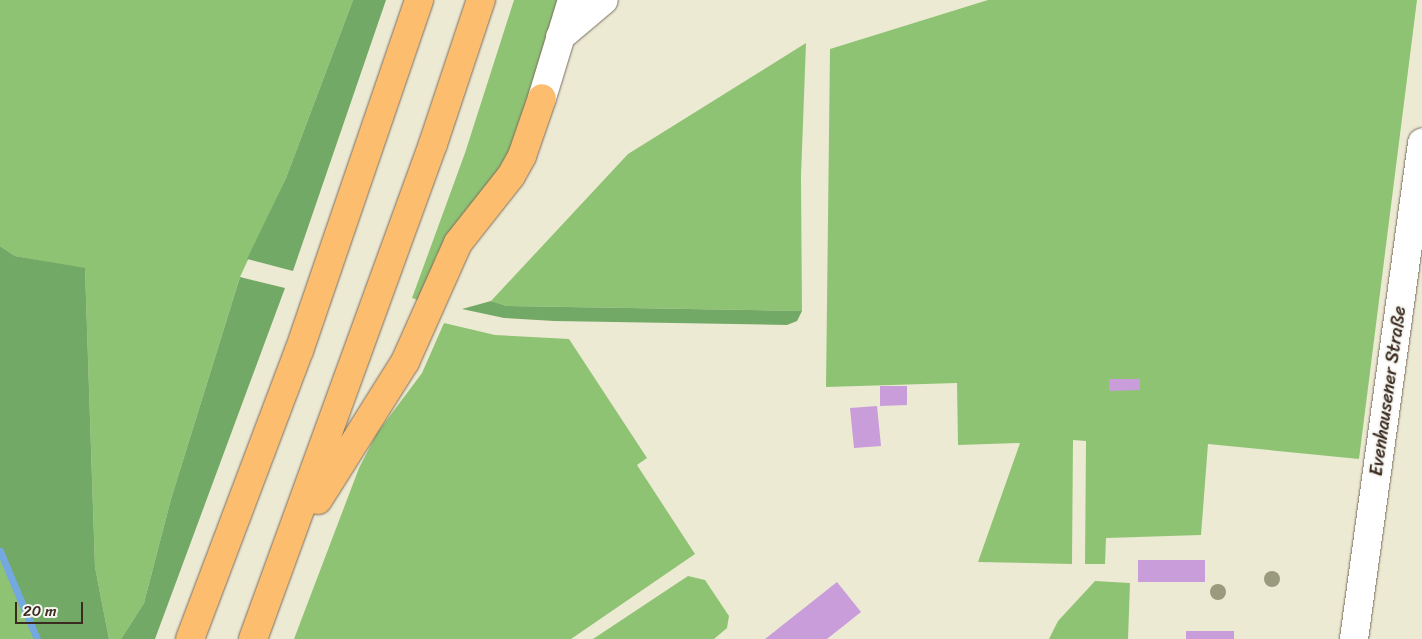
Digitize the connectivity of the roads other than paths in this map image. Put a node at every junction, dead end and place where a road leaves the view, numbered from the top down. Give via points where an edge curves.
1 (419, 0) edge
2 (481, 0) edge
3 (572, 0) edge
4 (604, 0) edge
5 (560, 37) junction
6 (542, 98) joint
7 (1422, 143) edge
8 (287, 550) junction
9 (190, 639) edge
10 (253, 639) edge
11 (1354, 639) edge

1 - 9 highway via 298,351
2 - 8 highway via 430,153
3 - 5 street
4 - 5 street
5 - 6 street
6 - 8 highway via 522,156 511,176 458,243 405,362
7 - 11 street, Evenhausener Straße
8 - 10 highway

